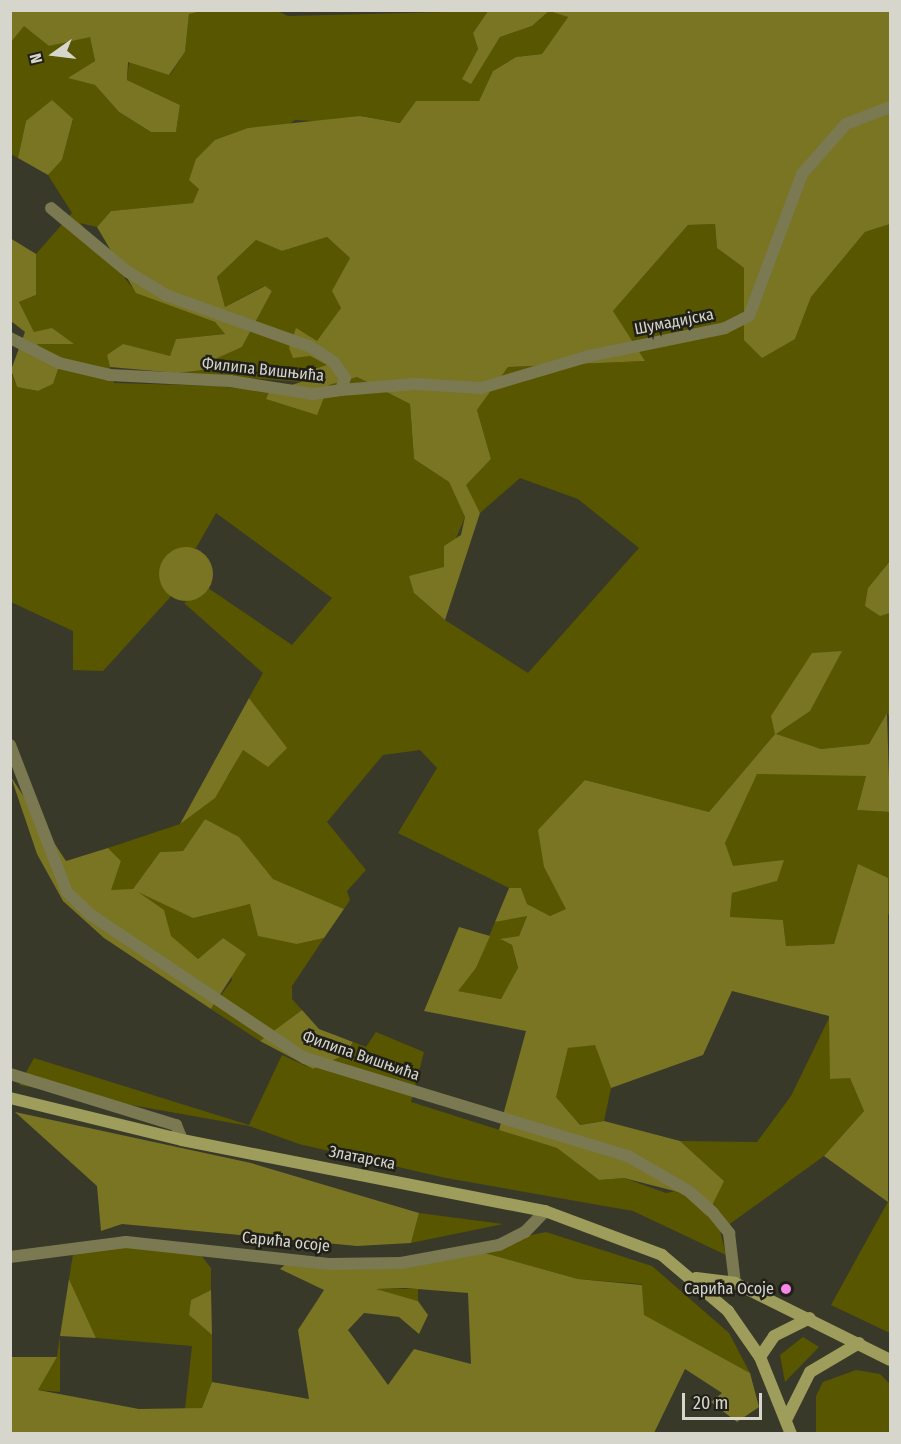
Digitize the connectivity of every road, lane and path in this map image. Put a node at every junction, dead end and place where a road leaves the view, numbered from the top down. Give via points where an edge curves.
1 (891, 107) edge
2 (51, 208) dead end
3 (10, 338) edge
4 (341, 390) junction
5 (10, 745) edge
6 (10, 1074) edge
7 (10, 1098) edge
8 (182, 1140) junction
9 (545, 1211) junction
10 (10, 1257) edge
11 (696, 1278) junction
12 (735, 1283) junction
13 (810, 1318) junction
14 (859, 1343) junction
15 (760, 1357) junction
16 (891, 1360) edge
17 (787, 1418) junction
18 (791, 1434) edge

1 - 4 street, Шумадијска via 846,124 802,174 749,316 725,328 588,356 481,388 415,384
2 - 4 street, Филипа Вишњића via 128,272 166,295 311,347 334,362 345,378
3 - 4 street, Филипа Вишњића via 59,363 110,375 230,381 313,394
5 - 12 street, Филипа Вишњића via 67,892 92,915 304,1058 628,1156 713,1213 729,1233
6 - 8 street via 176,1125
7 - 8 main road, Златарска
8 - 9 main road, Златарска
9 - 10 street, Сарића осоје via 525,1232 499,1245 401,1263 329,1264 126,1242
9 - 11 main road, Златарска via 663,1255
11 - 12 main road
11 - 15 main road, Златарска via 728,1311
12 - 13 main road
13 - 14 main road
13 - 15 main road via 774,1336
14 - 16 main road
14 - 17 main road via 810,1372
15 - 17 main road, Златарска
17 - 18 main road, Златарска

